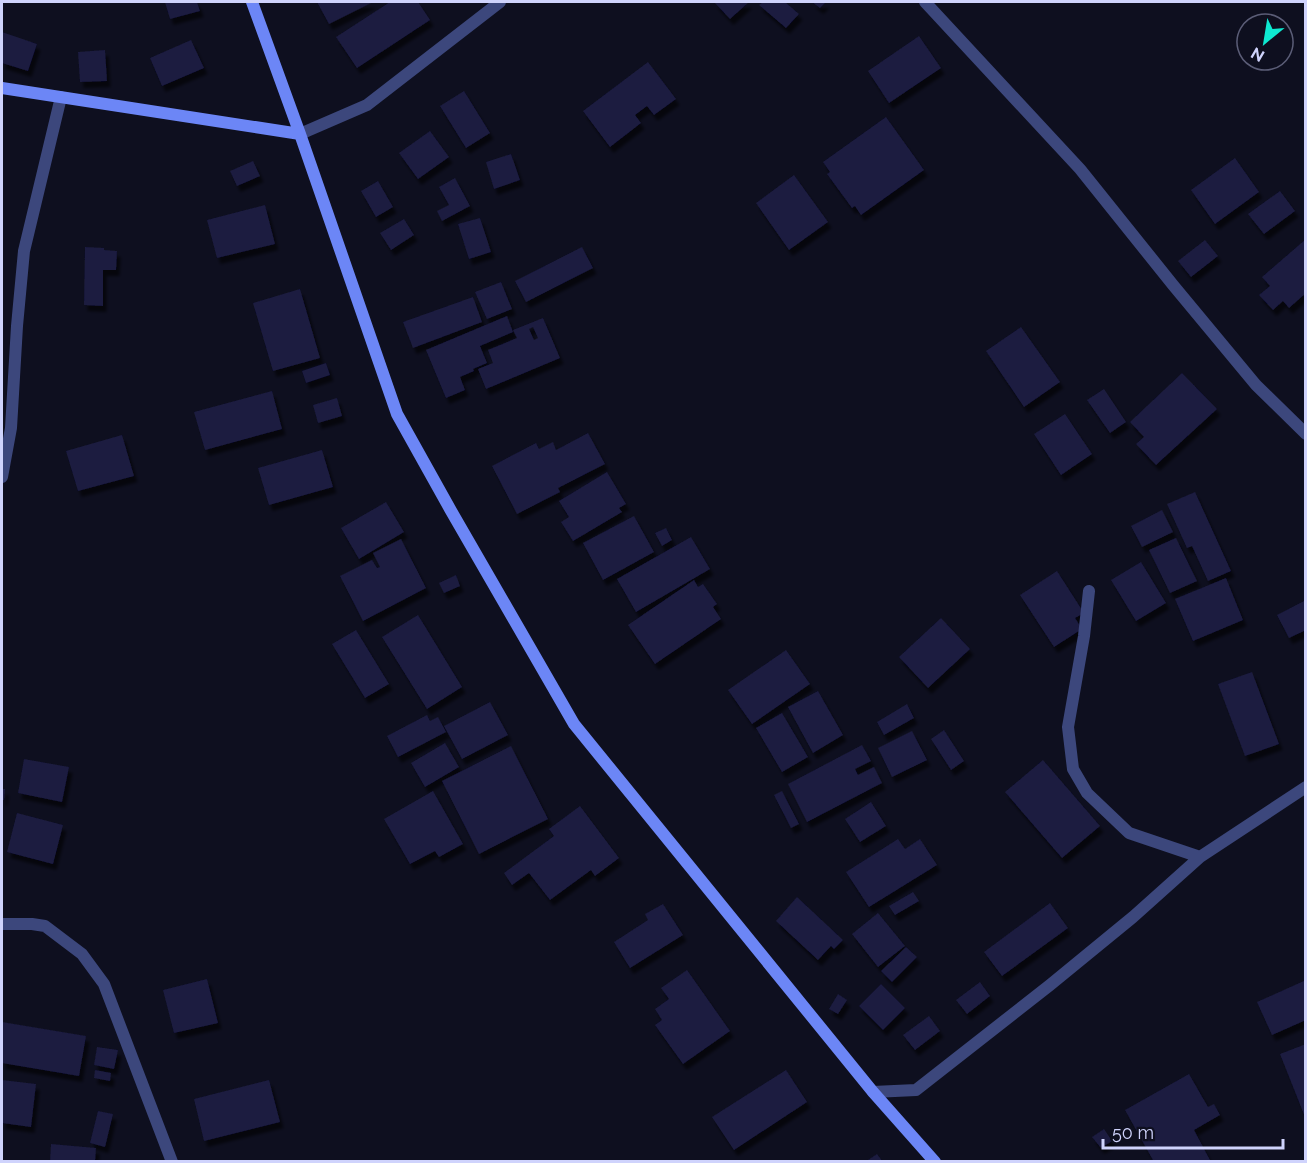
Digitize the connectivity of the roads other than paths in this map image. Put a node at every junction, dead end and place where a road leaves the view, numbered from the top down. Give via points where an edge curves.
1 (252, 2) edge
2 (500, 2) edge
3 (925, 2) edge
4 (2, 88) edge
5 (61, 97) junction
6 (300, 134) junction
7 (1305, 434) edge
8 (2, 477) edge
9 (1089, 591) dead end
10 (1305, 787) edge
11 (1200, 857) junction
12 (2, 924) edge
13 (873, 1092) junction
14 (172, 1161) edge
15 (935, 1161) edge

1 - 6 main road
2 - 6 street via 367,105
3 - 7 street via 1080,168 1256,385
4 - 5 main road
5 - 6 main road
5 - 8 street via 24,251 11,428
6 - 13 main road via 398,414 574,724
9 - 11 street via 1068,727 1073,769 1087,793 1129,833
10 - 11 street
11 - 13 street via 1133,917 916,1090
12 - 14 street via 45,926 82,954 104,984
13 - 15 main road

